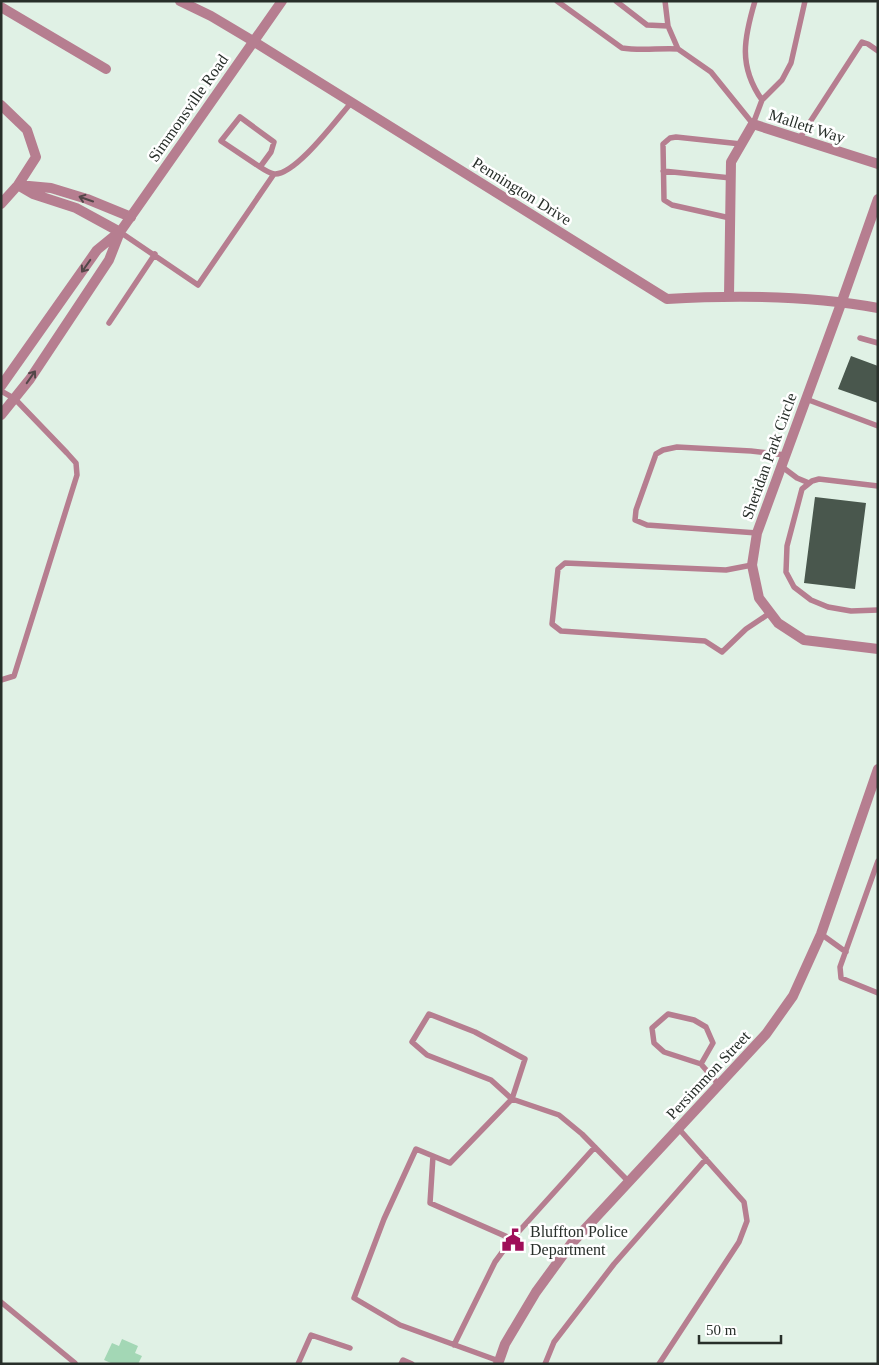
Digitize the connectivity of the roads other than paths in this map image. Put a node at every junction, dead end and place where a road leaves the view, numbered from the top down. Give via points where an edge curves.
1 (180, 1) edge
2 (282, 1) edge
3 (557, 1) edge
4 (616, 1) edge
5 (665, 1) edge
6 (754, 1) edge
7 (805, 1) edge
8 (1, 7) edge
9 (668, 26) junction
10 (253, 41) junction
11 (678, 49) junction
12 (878, 51) edge
13 (106, 69) dead end
14 (762, 100) junction
15 (351, 103) junction
16 (1, 105) edge
17 (754, 124) junction
18 (799, 139) junction
19 (741, 144) junction
20 (878, 164) edge
21 (260, 167) junction
22 (663, 171) junction
23 (274, 174) junction
24 (731, 178) junction
25 (18, 185) junction
26 (878, 199) edge
27 (1, 204) edge
28 (876, 212) edge
29 (131, 217) junction
30 (730, 218) junction
31 (120, 232) junction
32 (155, 254) junction
33 (729, 296) junction
34 (842, 301) junction
35 (878, 308) edge
36 (109, 323) dead end
37 (860, 338) dead end
38 (878, 343) edge
39 (1, 386) edge
40 (1, 391) edge
41 (15, 399) junction
42 (806, 399) junction
43 (1, 415) edge
44 (878, 426) edge
45 (785, 455) junction
46 (781, 466) junction
47 (809, 483) junction
48 (878, 486) edge
49 (756, 533) junction
50 (752, 565) junction
51 (878, 610) edge
52 (770, 613) junction
53 (878, 649) edge
54 (1, 680) edge
55 (878, 770) edge
56 (878, 861) edge
57 (821, 934) junction
58 (846, 952) junction
59 (878, 993) edge
60 (701, 1064) junction
61 (719, 1085) junction
62 (512, 1099) junction
63 (679, 1129) junction
64 (595, 1148) junction
65 (433, 1156) junction
66 (706, 1159) junction
67 (628, 1181) junction
68 (512, 1239) junction
69 (1, 1302) edge
70 (454, 1345) junction
71 (350, 1348) dead end
72 (499, 1362) edge
73 (75, 1364) edge
74 (298, 1364) edge
75 (401, 1364) edge
76 (412, 1364) edge
77 (545, 1364) edge
78 (658, 1364) edge

1 - 10 street, Pennington Drive
2 - 10 street, Simmonsville Road
3 - 11 lane via 622,48
4 - 9 lane via 647,25
5 - 9 lane
6 - 14 lane via 746,32 745,63 754,89
7 - 14 lane via 790,63 782,80
8 - 13 street
9 - 11 lane
10 - 15 street, Pennington Drive
10 - 29 street, Simmonsville Road
11 - 17 lane via 711,72
12 - 18 lane via 862,42
14 - 17 lane
15 - 23 lane via 297,164
15 - 33 street, Pennington Drive via 667,299
16 - 25 street via 27,130 36,157
17 - 18 street, Mallett Way
17 - 19 street, Mallett Way
18 - 20 street, Mallett Way
19 - 22 lane via 670,138 663,144
19 - 24 street, Mallett Way via 731,162
21 - 21 lane via 221,141 240,117 274,142
21 - 23 lane
22 - 24 lane
22 - 30 lane via 663,196 667,202
23 - 32 lane via 198,285
24 - 30 street, Mallett Way
25 - 27 street
29 -> 25 street via 52,188
25 - 31 street via 33,194 76,208
26 - 28 street, Sheridan Park Circle
28 - 34 street, Sheridan Park Circle
29 - 31 street, Simmonsville Road
30 - 33 street, Mallett Way
31 - 32 lane
31 -> 39 street, Simmonsville Road via 97,250
41 -> 31 street, Simmonsville Road via 110,260
32 - 36 lane
33 - 34 street, Pennington Drive
34 - 35 street, Pennington Drive
34 - 42 street, Sheridan Park Circle
37 - 38 lane
40 - 41 lane
41 - 43 street, Simmonsville Road
41 - 54 lane via 76,463 77,475 14,676
42 - 44 lane
42 - 45 street, Sheridan Park Circle
45 - 46 street, Sheridan Park Circle
45 - 49 lane via 677,447 663,450 656,454 636,510 635,520 647,524
46 - 47 lane
46 - 49 street, Sheridan Park Circle
47 - 48 lane via 819,479
47 - 51 lane via 802,489 788,546 786,572 794,587 811,600 828,607 851,611
49 - 50 street, Sheridan Park Circle
50 - 52 street, Sheridan Park Circle via 759,598
50 - 52 lane via 726,570 564,563 558,569 552,624 561,631 706,641 722,652
52 - 53 street, Sheridan Park Circle via 778,624 804,640
55 - 57 street, Persimmon Street
56 - 58 lane
57 - 58 lane
57 - 61 street, Persimmon Street via 793,996 780,1016
58 - 59 lane via 840,967 841,978
60 - 60 lane via 664,1052 654,1043 652,1028 668,1014 694,1020 706,1027 713,1043
60 - 61 lane
61 - 63 street, Persimmon Street
62 - 62 lane via 491,1080 427,1055 412,1042 429,1014 475,1032 525,1059
62 - 64 lane via 559,1115
62 - 65 lane via 450,1163
63 - 66 lane
63 - 67 street, Persimmon Street
64 - 67 lane
64 - 68 lane
65 - 68 lane via 430,1203
65 - 70 lane via 416,1149 384,1219 354,1298 400,1325
66 - 77 lane via 614,1264 554,1342
66 - 78 lane via 744,1202 747,1221 739,1242
67 - 72 street, Persimmon Street via 552,1268 505,1344
68 - 70 lane via 495,1262
69 - 73 lane
70 - 72 lane
71 - 74 lane via 311,1335
75 - 76 lane via 403,1360

